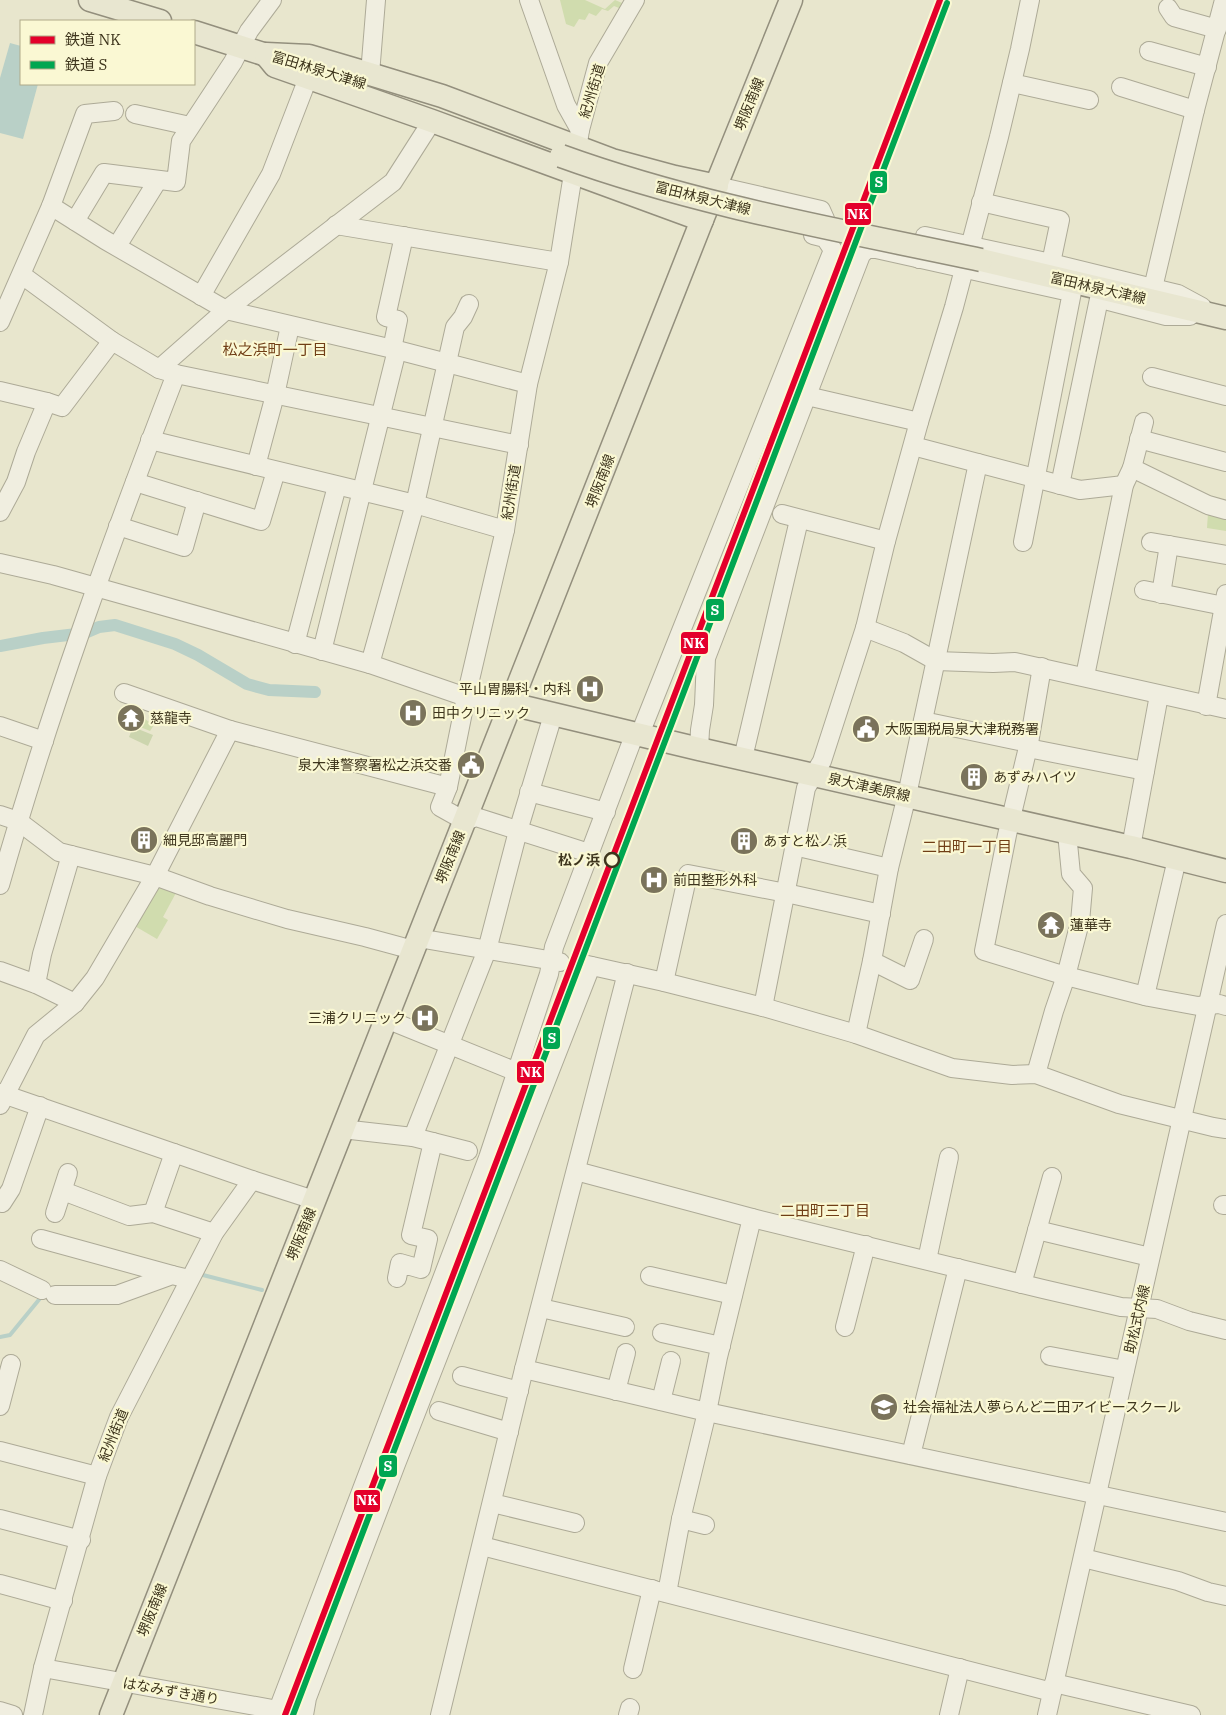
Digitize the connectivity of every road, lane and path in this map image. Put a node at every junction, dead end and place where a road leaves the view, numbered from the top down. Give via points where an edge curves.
1 (90, 0) edge
2 (272, 0) edge
3 (376, 0) edge
4 (529, 0) edge
5 (635, 0) edge
6 (791, 0) edge
7 (1030, 0) edge
8 (1224, 0) edge
9 (1168, 8) dead end
10 (157, 20) edge
11 (1216, 29) junction
12 (195, 32) edge
13 (242, 46) junction
14 (1149, 51) dead end
15 (266, 54) junction
16 (1207, 67) junction
17 (370, 74) junction
18 (308, 78) junction
19 (1012, 83) junction
20 (1120, 88) dead end
21 (1080, 95) dead end
22 (1196, 110) junction
23 (114, 111) dead end
24 (134, 114) dead end
25 (432, 121) junction
26 (190, 126) junction
27 (573, 152) junction
28 (158, 180) junction
29 (717, 186) junction
30 (981, 202) junction
31 (51, 206) junction
32 (702, 220) junction
33 (75, 221) junction
34 (336, 225) junction
35 (813, 235) junction
36 (404, 236) junction
37 (117, 246) junction
38 (971, 258) junction
39 (919, 259) junction
40 (559, 262) junction
41 (1050, 263) junction
42 (22, 276) junction
43 (1153, 288) junction
44 (1072, 292) junction
45 (201, 296) junction
46 (1099, 299) junction
47 (469, 304) dead end
48 (226, 310) junction
49 (1223, 317) edge
50 (0, 322) edge
51 (290, 326) junction
52 (112, 341) junction
53 (394, 350) junction
54 (446, 363) junction
55 (167, 372) junction
56 (1152, 377) dead end
57 (528, 384) junction
58 (0, 391) edge
59 (275, 395) junction
60 (807, 396) junction
61 (1226, 396) edge
62 (47, 402) junction
63 (381, 416) junction
64 (919, 422) junction
65 (433, 427) junction
66 (150, 440) junction
67 (519, 445) junction
68 (912, 446) junction
69 (1226, 462) edge
70 (978, 463) junction
71 (256, 466) junction
72 (1132, 468) junction
73 (276, 471) junction
74 (1035, 478) junction
75 (134, 482) junction
76 (1060, 485) junction
77 (336, 486) junction
78 (1124, 486) junction
79 (362, 492) junction
80 (197, 502) junction
81 (415, 504) junction
82 (1226, 510) edge
83 (0, 512) edge
84 (782, 514) dead end
85 (799, 520) junction
86 (118, 526) junction
87 (505, 530) junction
88 (886, 541) junction
89 (1023, 542) dead end
90 (1150, 542) dead end
91 (1169, 545) junction
92 (1226, 554) edge
93 (0, 563) edge
94 (96, 588) junction
95 (1225, 600) edge
96 (865, 628) junction
97 (295, 644) junction
98 (322, 651) junction
99 (936, 661) junction
100 (370, 664) junction
101 (1042, 668) junction
102 (1085, 676) junction
103 (124, 693) dead end
104 (1159, 695) junction
105 (466, 697) junction
106 (511, 704) junction
107 (1206, 706) junction
108 (1226, 709) edge
109 (553, 714) junction
110 (923, 721) junction
111 (0, 726) edge
112 (230, 730) junction
113 (637, 734) junction
114 (44, 741) junction
115 (1029, 746) junction
116 (699, 749) junction
117 (743, 758) junction
118 (1145, 771) junction
119 (812, 774) junction
120 (448, 787) junction
121 (529, 792) junction
122 (907, 795) junction
123 (606, 812) junction
124 (0, 815) edge
125 (18, 821) junction
126 (465, 821) junction
127 (1010, 821) junction
128 (518, 830) junction
129 (1067, 833) junction
130 (794, 846) junction
131 (1131, 847) junction
132 (590, 853) junction
133 (71, 855) junction
134 (1177, 859) junction
135 (889, 868) junction
136 (1226, 871) edge
137 (155, 876) junction
138 (0, 885) edge
139 (786, 893) junction
140 (881, 914) junction
141 (1226, 924) edge
142 (924, 939) dead end
143 (416, 944) junction
144 (487, 950) junction
145 (556, 961) junction
146 (872, 961) junction
147 (0, 971) edge
148 (627, 973) junction
149 (1066, 976) junction
150 (664, 982) junction
151 (36, 984) junction
152 (1145, 996) junction
153 (74, 1004) junction
154 (1226, 1006) edge
155 (762, 1007) junction
156 (1207, 1007) junction
157 (386, 1019) junction
158 (856, 1034) junction
159 (449, 1046) junction
160 (517, 1072) junction
161 (1036, 1074) junction
162 (2, 1098) edge
163 (40, 1106) junction
164 (1182, 1120) junction
165 (342, 1129) junction
166 (1226, 1129) edge
167 (413, 1137) junction
168 (433, 1142) junction
169 (468, 1151) dead end
170 (174, 1153) junction
171 (489, 1154) junction
172 (949, 1157) dead end
173 (515, 1163) junction
174 (576, 1171) junction
175 (68, 1173) dead end
176 (1052, 1176) dead end
177 (252, 1180) junction
178 (63, 1190) junction
179 (314, 1200) junction
180 (0, 1202) edge
181 (55, 1213) dead end
182 (153, 1213) junction
183 (752, 1218) junction
184 (1037, 1230) junction
185 (214, 1233) junction
186 (41, 1239) dead end
187 (866, 1245) junction
188 (1150, 1257) junction
189 (927, 1260) junction
190 (958, 1268) junction
191 (0, 1270) edge
192 (650, 1276) dead end
193 (181, 1277) junction
194 (397, 1278) dead end
195 (1022, 1284) junction
196 (733, 1295) junction
197 (541, 1308) junction
198 (1140, 1308) junction
199 (625, 1327) dead end
200 (845, 1328) dead end
201 (1226, 1330) edge
202 (662, 1333) dead end
203 (720, 1346) junction
204 (626, 1353) dead end
205 (1050, 1356) dead end
206 (671, 1361) dead end
207 (12, 1364) dead end
208 (524, 1369) junction
209 (1125, 1370) junction
210 (462, 1376) dead end
211 (3, 1383) edge
212 (616, 1391) junction
213 (519, 1392) junction
214 (661, 1401) junction
215 (0, 1406) edge
216 (439, 1411) dead end
217 (708, 1412) junction
218 (509, 1432) junction
219 (0, 1450) edge
220 (911, 1455) junction
221 (97, 1476) junction
222 (1097, 1495) junction
223 (492, 1503) junction
224 (0, 1519) edge
225 (681, 1519) junction
226 (1226, 1522) edge
227 (575, 1523) dead end
228 (704, 1525) dead end
229 (80, 1540) junction
230 (482, 1546) junction
231 (1083, 1558) junction
232 (0, 1586) edge
233 (659, 1591) junction
234 (1226, 1596) edge
235 (63, 1601) junction
236 (44, 1668) junction
237 (960, 1668) junction
238 (633, 1669) dead end
239 (124, 1682) junction
240 (1053, 1688) junction
241 (0, 1711) edge
242 (277, 1712) edge
243 (13, 1715) edge
244 (33, 1715) edge
245 (111, 1715) edge
246 (299, 1715) edge
247 (304, 1715) edge
248 (440, 1715) edge
249 (949, 1715) edge
250 (1047, 1715) edge
251 (1191, 1715) edge

1 - 10 main road
2 - 13 street
3 - 17 street
4 - 27 street via 566,105
5 - 27 street, 紀州街道 via 598,63
6 - 29 main road, 堺阪南線
7 - 19 street
8 - 11 street
9 - 11 street via 1174,17
11 - 16 street
12 - 13 main road, 富田林泉大津線
13 - 15 main road, 富田林泉大津線
13 - 26 street
14 - 16 street
15 - 17 main road via 309,56
15 - 18 main road via 275,66
15 - 27 main road, 富田林泉大津線
16 - 22 street
17 - 27 main road via 442,96
18 - 25 main road
18 - 45 street via 271,174
19 - 21 street
19 - 30 street
20 - 22 street
22 - 43 street
23 - 31 street via 85,114
24 - 26 street
25 - 27 main road
25 - 34 street via 393,182
26 - 28 street via 181,141 176,182
27 - 29 main road
27 - 32 main road
27 - 38 main road, 富田林泉大津線, bridge via 587,166 706,200
27 - 40 street, 紀州街道
28 - 33 street via 104,173
28 - 37 street
29 - 32 main road, 堺阪南線
29 - 35 street via 821,210 825,219 821,232
30 - 38 street
30 - 41 street via 1060,220
31 - 33 street
31 - 42 street
32 - 35 street via 724,214
32 - 106 main road, 堺阪南線
33 - 37 street
34 - 36 street
34 - 48 street
35 - 113 street via 825,238 833,250
36 - 40 street
36 - 53 street via 386,317 398,320
37 - 45 street
38 - 39 street
38 - 39 street via 925,236
38 - 41 street
38 - 44 street
38 - 49 main road, 富田林泉大津線
38 - 64 street
39 - 60 street via 867,249 861,255
40 - 57 street, 紀州街道
41 - 43 street
42 - 50 street
42 - 52 street
43 - 49 street via 1178,294
44 - 46 street
44 - 74 street
45 - 48 street
46 - 49 street via 1166,316
46 - 76 street
47 - 54 street via 455,327
48 - 51 street
48 - 55 street
51 - 53 street
51 - 59 street
52 - 55 street
52 - 62 street via 62,407
53 - 54 street
53 - 63 street
54 - 57 street
54 - 65 street
55 - 59 street
55 - 66 street
56 - 61 street
57 - 67 street, 紀州街道
58 - 62 street
59 - 63 street
59 - 71 street
60 - 64 street
60 - 116 street via 706,658
62 - 83 street via 16,482
63 - 65 street
63 - 79 street
64 - 68 street
65 - 67 street
65 - 81 street
66 - 71 street
66 - 75 street
67 - 87 street, 紀州街道
68 - 70 street
68 - 88 street
69 - 72 street via 1142,431
70 - 74 street
70 - 99 street
71 - 73 street
72 - 78 street
72 - 82 street via 1208,506
73 - 77 street
73 - 80 street via 261,521
74 - 76 street
74 - 89 street
75 - 80 street
75 - 86 street
76 - 78 street via 1080,490
77 - 79 street
77 - 97 street
78 - 102 street
79 - 81 street
79 - 98 street
80 - 86 street via 184,547
81 - 87 street
81 - 100 street
84 - 85 street
85 - 88 street
85 - 117 street
86 - 94 street
87 - 105 street, 紀州街道
88 - 96 street
90 - 91 street
91 - 92 street
91 - 95 street via 1153,592
93 - 94 street
94 - 97 street
94 - 114 street
95 - 107 street
96 - 99 street via 904,643
96 - 119 street via 822,761
97 - 98 street
98 - 100 street
99 - 101 street via 1015,662
99 - 110 street
100 - 105 street
101 - 102 street
101 - 115 street
102 - 104 street
103 - 112 street
104 - 107 street
104 - 118 street
105 - 106 street
105 - 120 street, 紀州街道
106 - 109 main road, 泉大津美原線
106 - 126 main road, 堺阪南線
107 - 108 street
109 - 113 main road, 泉大津美原線
109 - 121 street
110 - 115 street
110 - 122 street
111 - 114 street
112 - 120 street
112 - 137 street
113 - 116 main road, 泉大津美原線
113 - 123 street
114 - 125 street
115 - 118 street
115 - 127 street
116 - 117 main road, 泉大津美原線
117 - 119 main road, 泉大津美原線
118 - 131 street
119 - 122 main road, 泉大津美原線
119 - 130 street
120 - 126 street, 紀州街道 via 440,807
121 - 123 street
121 - 128 street
122 - 127 main road, 泉大津美原線
122 - 135 street
123 - 132 street
124 - 125 street
125 - 133 street via 59,852
125 - 138 street
126 - 128 street via 476,817
126 - 143 main road, 堺阪南線
127 - 129 main road, 泉大津美原線
127 - 149 street via 984,951
128 - 132 street
128 - 144 street
129 - 131 main road, 泉大津美原線
129 - 149 street via 1071,874 1083,888 1080,922
130 - 135 street
130 - 139 street
131 - 134 main road, 泉大津美原線
132 - 145 street via 554,947
133 - 137 street
133 - 151 street
134 - 136 main road, 泉大津美原線
134 - 152 street
135 - 140 street
137 - 143 street via 287,919 365,937
137 - 153 street via 95,978
139 - 140 street
139 - 150 street via 688,874
139 - 155 street
140 - 146 street
141 - 156 street, 助松式内線
142 - 146 street via 910,980
143 - 144 street
143 - 157 main road, 堺阪南線
144 - 145 street
144 - 159 street
145 - 160 street
146 - 158 street
147 - 151 street
148 - 150 street
148 - 173 street via 587,965
148 - 174 street
149 - 152 street
149 - 161 street
150 - 155 street
151 - 153 street
152 - 156 street
153 - 162 street via 36,1035
154 - 156 street
155 - 158 street
156 - 164 street, 助松式内線
157 - 159 street
157 - 165 main road, 堺阪南線
158 - 161 street via 952,1068 1012,1075
159 - 160 street
159 - 167 street
160 - 171 street
161 - 164 street via 1119,1104
162 - 163 street
163 - 170 street
163 - 180 street via 12,1189
164 - 166 street
164 - 188 street, 助松式内線
165 - 167 street
165 - 179 main road, 堺阪南線
167 - 168 street
168 - 169 street
168 - 194 street via 411,1235 428,1239 422,1269 400,1263
170 - 177 street
170 - 182 street
171 - 173 street
171 - 242 street
172 - 189 street
173 - 247 street via 389,1482 307,1698
174 - 183 street
174 - 197 street
175 - 178 street
176 - 184 street
177 - 179 street
177 - 185 street, 紀州街道
178 - 181 street
178 - 182 street via 129,1216
179 - 239 main road, 堺阪南線
182 - 185 street
183 - 187 street
183 - 196 street
184 - 188 street
184 - 195 street
185 - 193 street, 紀州街道
186 - 193 street
187 - 189 street
187 - 200 street
188 - 198 street, 助松式内線
189 - 190 street
190 - 195 street
190 - 220 street
191 - 193 street via 48,1292 118,1295
192 - 196 street
193 - 221 street, 紀州街道 via 119,1417
195 - 198 street via 1121,1307
196 - 203 street
197 - 199 street
197 - 208 street
198 - 201 street via 1157,1309
198 - 209 street, 助松式内線
202 - 203 street
203 - 217 street
204 - 212 street
205 - 209 street
206 - 214 street
207 - 211 street
208 - 212 street
208 - 213 street
209 - 222 street, 助松式内線
210 - 213 street
211 - 215 street
212 - 214 street
213 - 218 street
214 - 217 street
216 - 218 street
217 - 220 street
217 - 225 street
218 - 223 street
219 - 221 street
220 - 222 street
221 - 229 street, 紀州街道
222 - 226 street
222 - 231 street, 助松式内線
223 - 227 street
223 - 230 street
224 - 229 street
225 - 228 street
225 - 233 street
229 - 235 street, 紀州街道
230 - 233 street
230 - 248 street
231 - 234 street
231 - 240 street, 助松式内線
232 - 235 street
233 - 237 street
233 - 238 street
235 - 236 street, 紀州街道
236 - 239 street, はなみずき通り
236 - 244 street, 紀州街道
237 - 240 street
237 - 249 street
239 - 242 street, はなみずき通り
239 - 245 main road, 堺阪南線
240 - 250 street, 助松式内線
240 - 251 street
241 - 243 street
242 - 246 street, はなみずき通り

